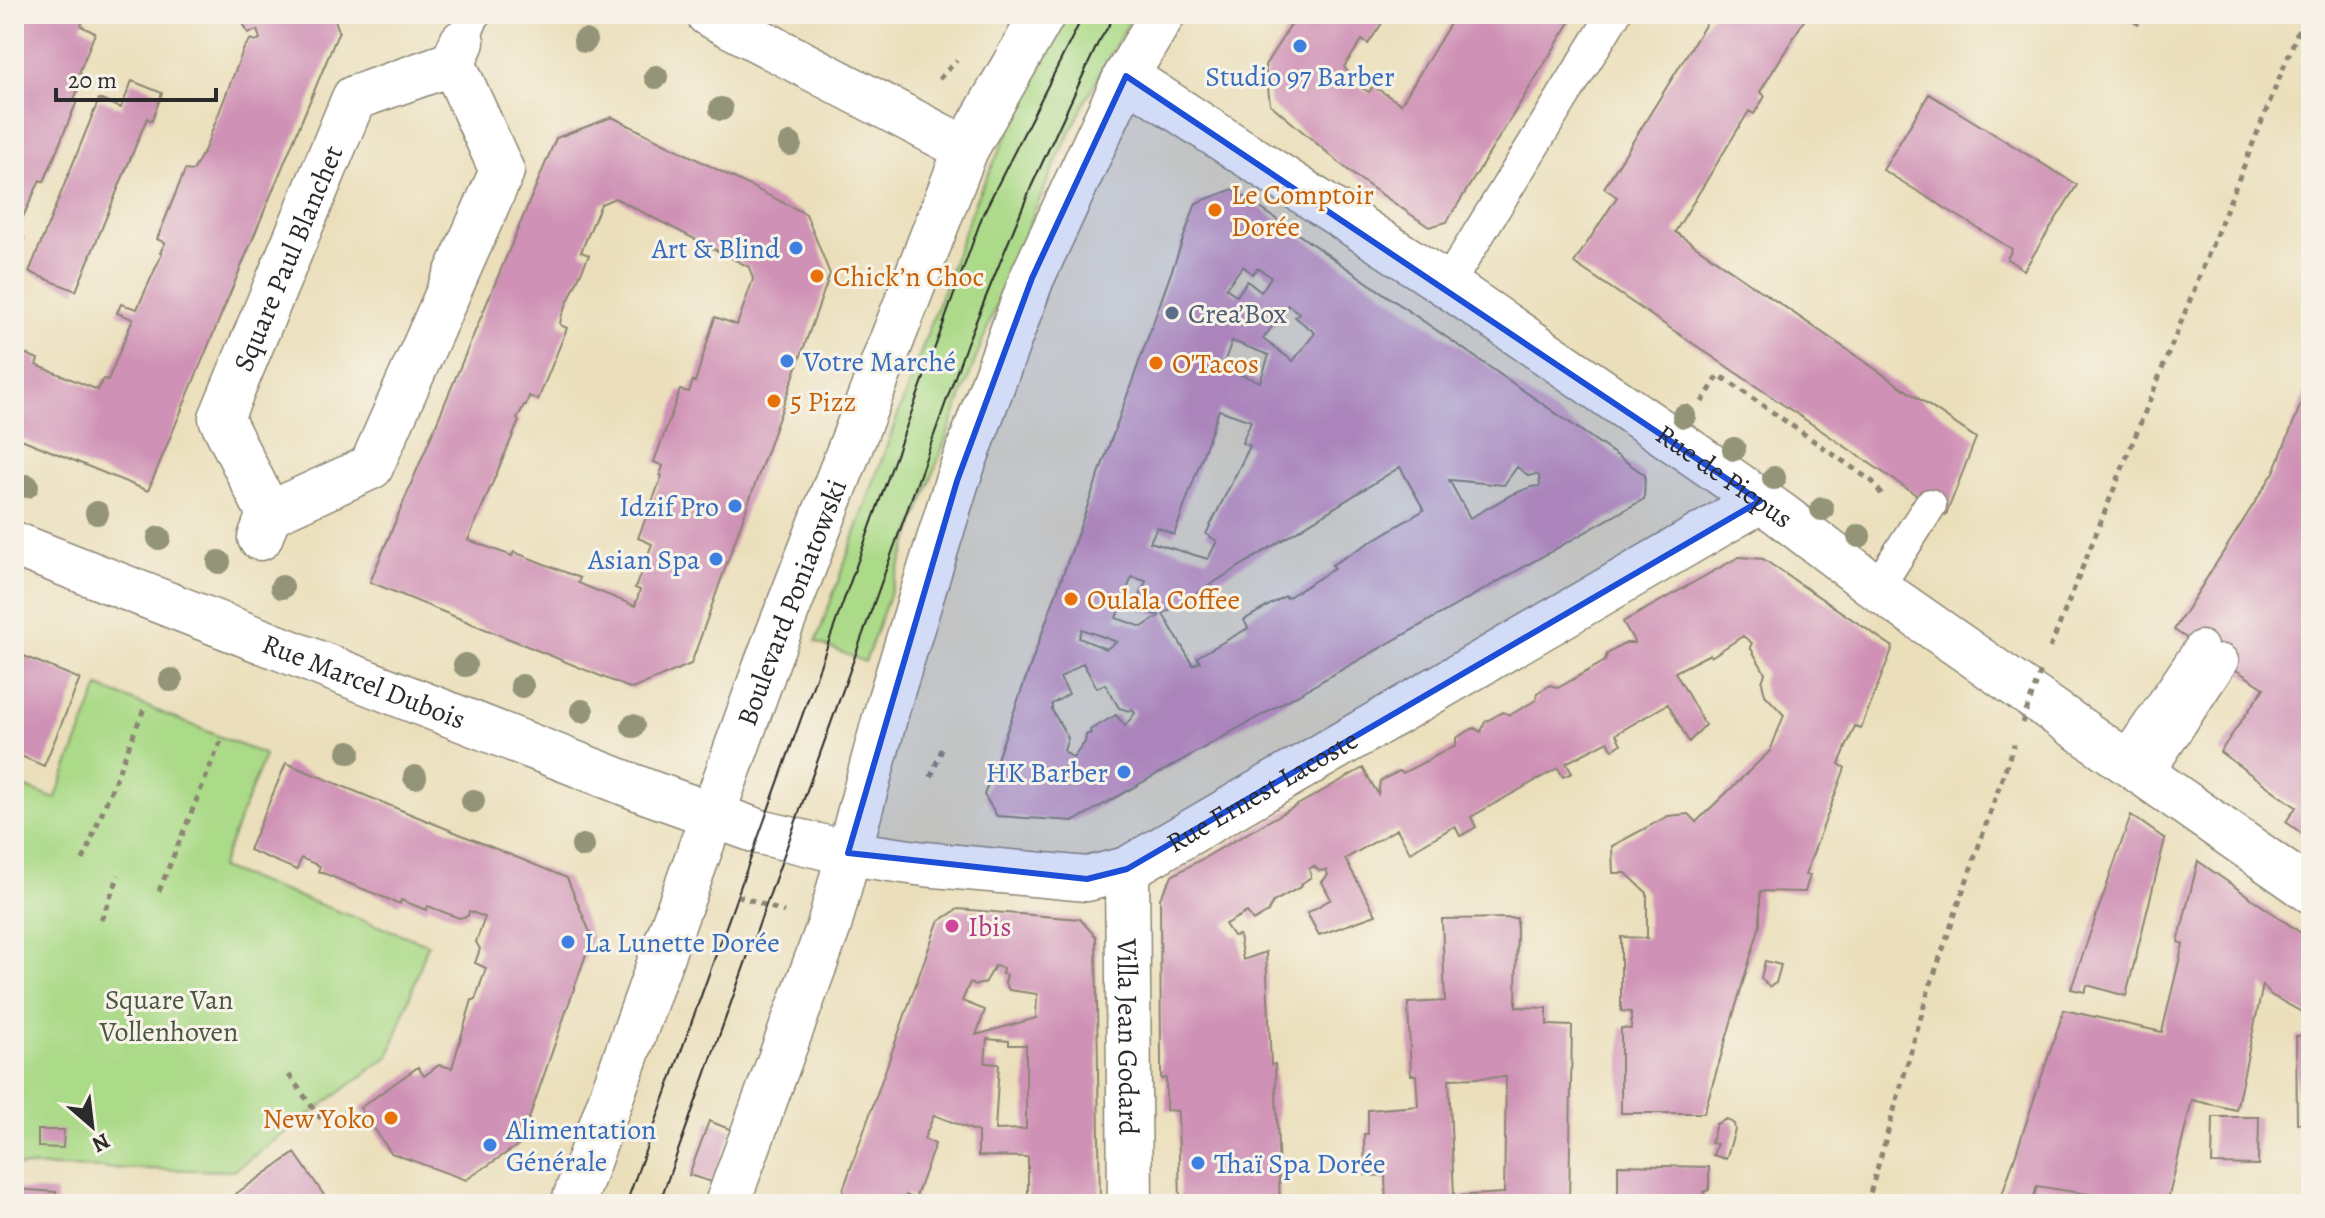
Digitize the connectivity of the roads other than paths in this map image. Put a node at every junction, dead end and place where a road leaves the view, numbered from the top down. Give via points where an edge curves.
1 (708, 14) edge
2 (1043, 14) edge
3 (1163, 14) edge
4 (1614, 14) edge
5 (463, 39) edge
6 (1126, 76) junction
7 (966, 149) junction
8 (1447, 285) junction
9 (1760, 501) junction
10 (1930, 505) dead end
11 (14, 544) edge
12 (1877, 588) junction
13 (2211, 654) dead end
14 (2135, 769) junction
15 (713, 816) junction
16 (848, 853) junction
17 (1127, 869) junction
18 (2311, 891) edge
19 (573, 1204) edge
20 (727, 1204) edge
21 (1130, 1204) edge

1 - 7 street
2 - 7 street, Boulevard Poniatowski
3 - 6 street
4 - 8 lane
5 - 5 street, Square Paul Blanchet via 354,98 221,418 265,526 371,467 502,171
6 - 8 street, Rue de Picpus
6 - 16 street via 1032,278 957,481
7 - 15 street, Boulevard Poniatowski via 769,657
8 - 9 street, Rue de Picpus
9 - 12 street, Rue de Picpus
9 - 17 street, Rue Ernest Lacoste
10 - 12 lane
11 - 15 street, Rue Marcel Dubois
12 - 14 street, Rue de Picpus
13 - 14 lane
14 - 18 street, Rue de Picpus
15 - 16 street, Rue Ernest Lacoste
15 - 19 street, Boulevard Poniatowski
16 - 17 street, Rue Ernest Lacoste via 1087,879
16 - 20 street via 829,926
17 - 21 street, Villa Jean Godard

